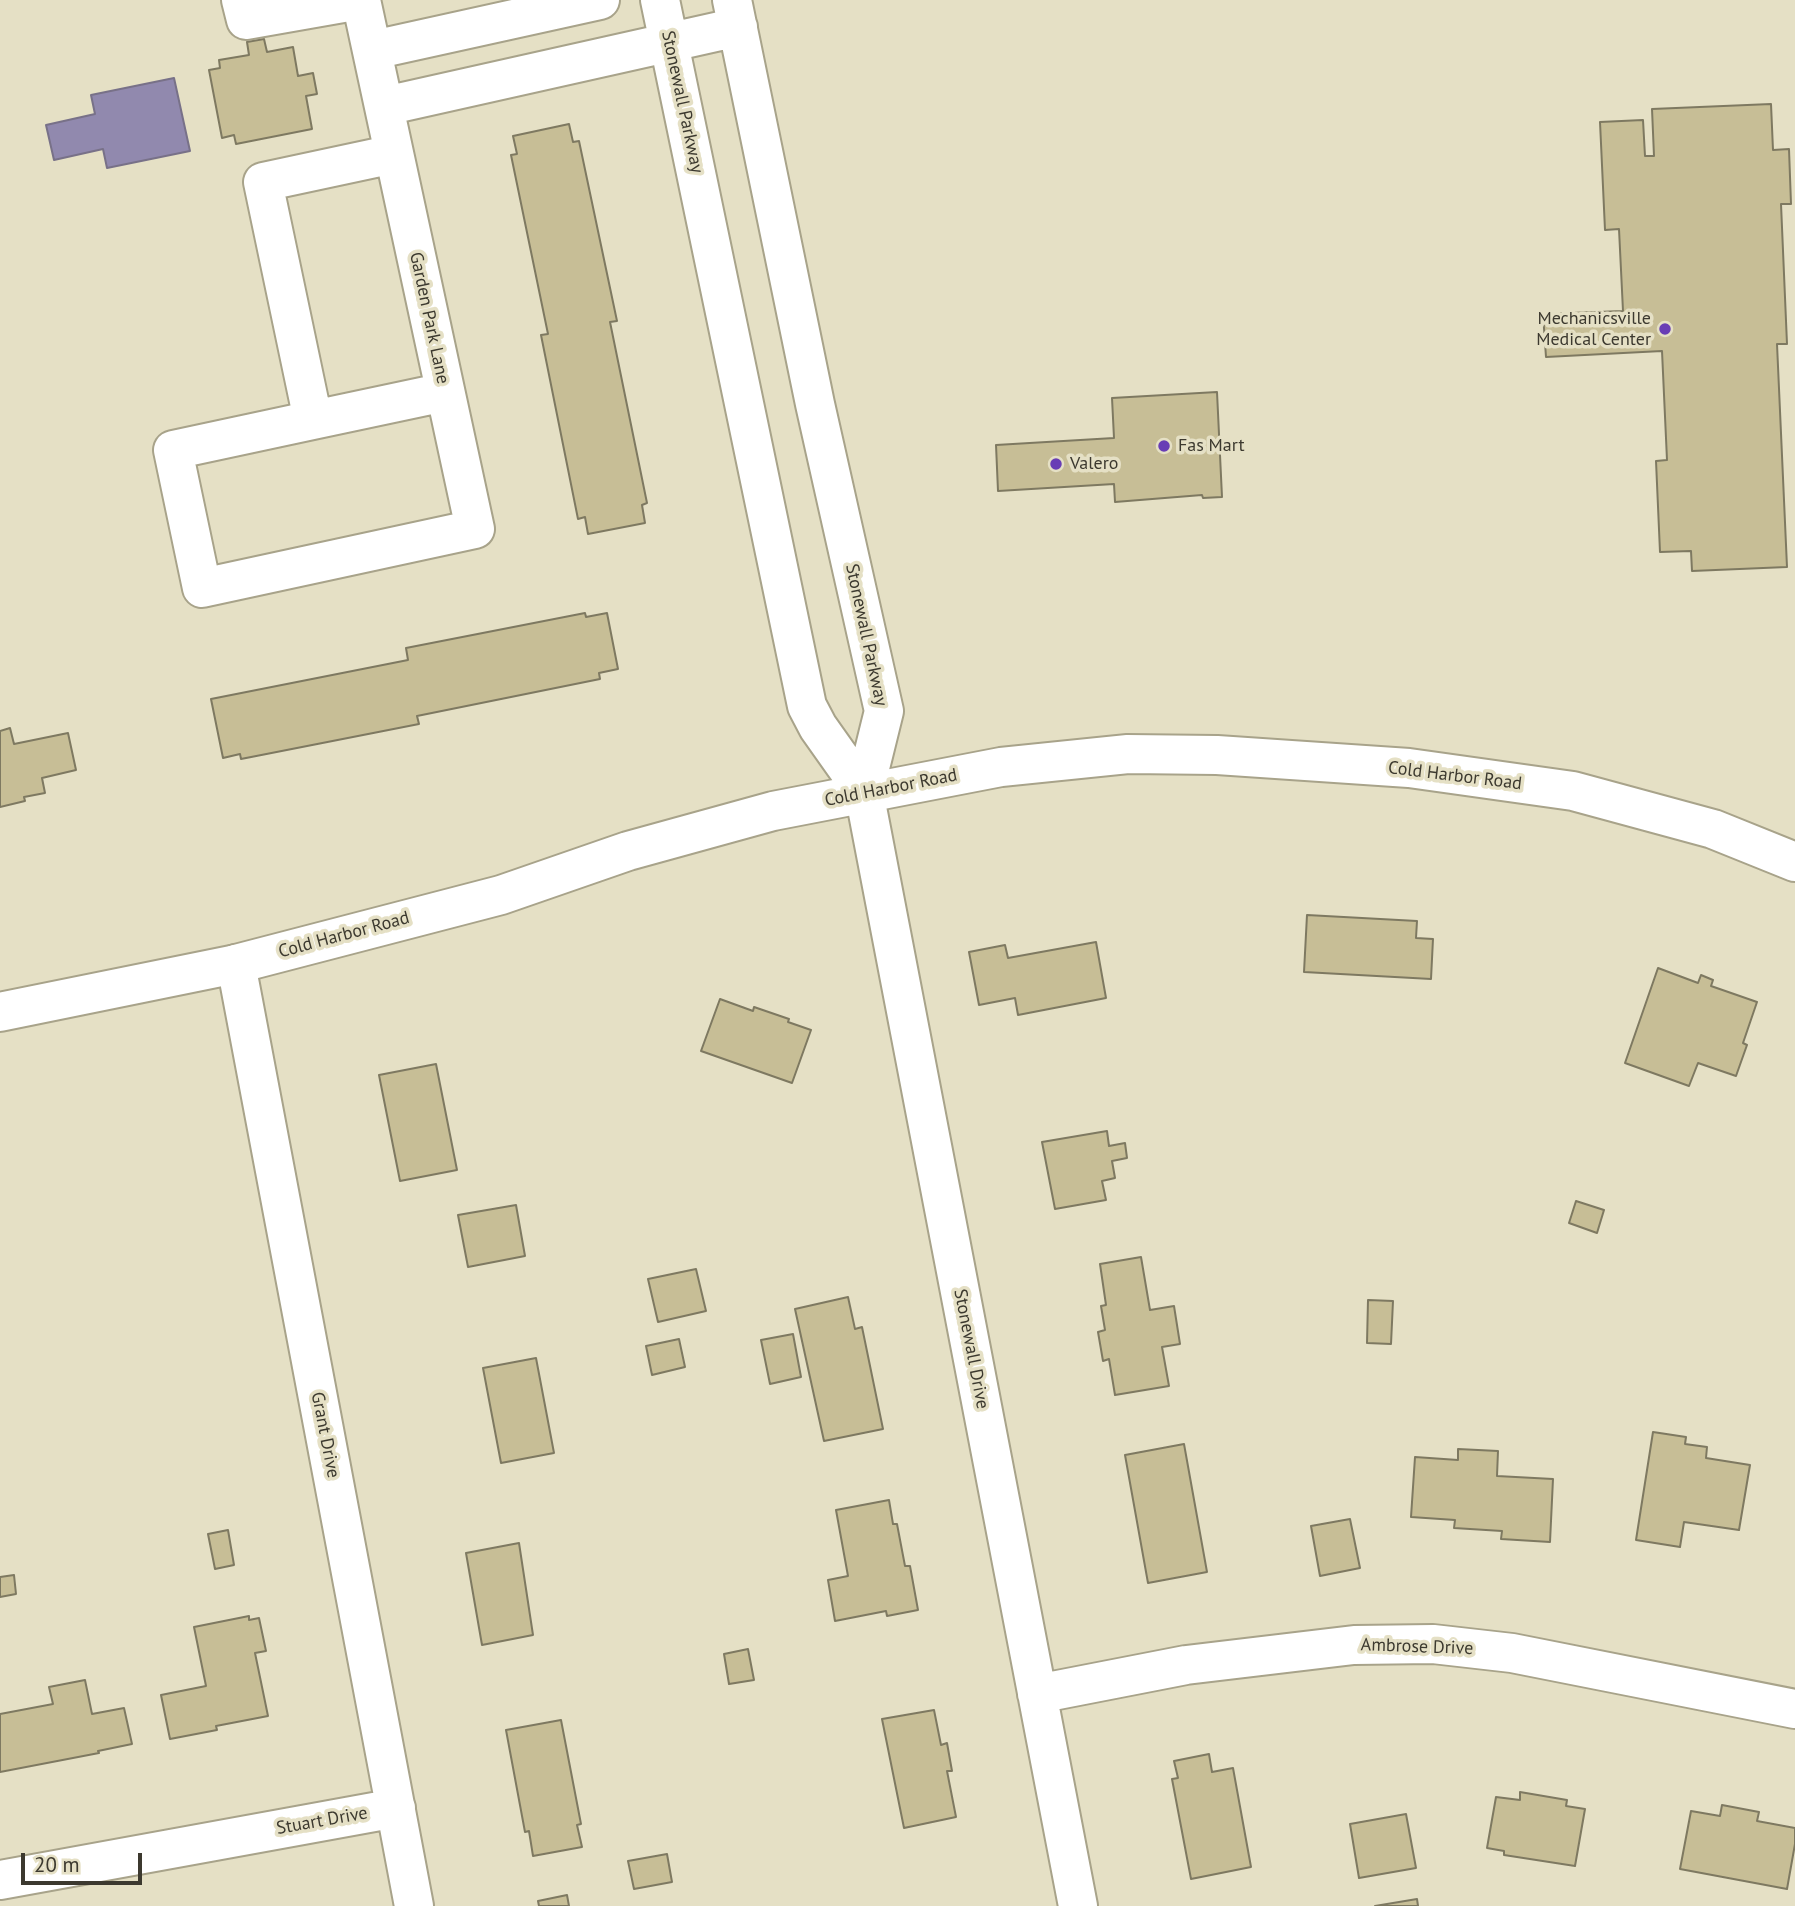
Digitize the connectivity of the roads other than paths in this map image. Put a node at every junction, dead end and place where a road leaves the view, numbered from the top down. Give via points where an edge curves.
1 (241, 0) edge
2 (361, 0) edge
3 (600, 0) edge
4 (660, 0) edge
5 (735, 14) edge
6 (669, 41) junction
7 (373, 50) junction
8 (385, 106) junction
9 (394, 154) junction
10 (445, 392) junction
11 (313, 420) junction
12 (864, 792) junction
13 (1795, 862) edge
14 (236, 964) junction
15 (0, 1012) edge
16 (1037, 1694) junction
17 (1795, 1709) edge
18 (396, 1808) junction
19 (0, 1880) edge
20 (414, 1906) edge
21 (1079, 1906) edge

1 - 2 street via 246,20
2 - 7 street, Garden Park Lane
3 - 7 street
4 - 6 street, Stonewall Parkway
5 - 6 street
5 - 12 street, Stonewall Parkway via 884,711
6 - 8 street
6 - 12 street, Stonewall Parkway via 807,706
7 - 8 street, Garden Park Lane
8 - 9 street, Garden Park Lane
9 - 10 street, Garden Park Lane
9 - 11 street via 262,182
10 - 11 street
10 - 11 street, Garden Park Lane via 475,529 202,588 173,450
12 - 13 street, Cold Harbor Road via 1001,767 1128,754 1396,767 1573,791 1713,829
12 - 14 street, Cold Harbor Road via 747,818 628,851 501,895
12 - 16 street, Stonewall Drive
14 - 15 street, Cold Harbor Road
14 - 18 street, Grant Drive
16 - 17 street, Ambrose Drive via 1186,1665 1354,1645 1433,1644 1512,1653
16 - 21 street, Stonewall Drive
18 - 19 street, Stuart Drive
18 - 20 street, Grant Drive

